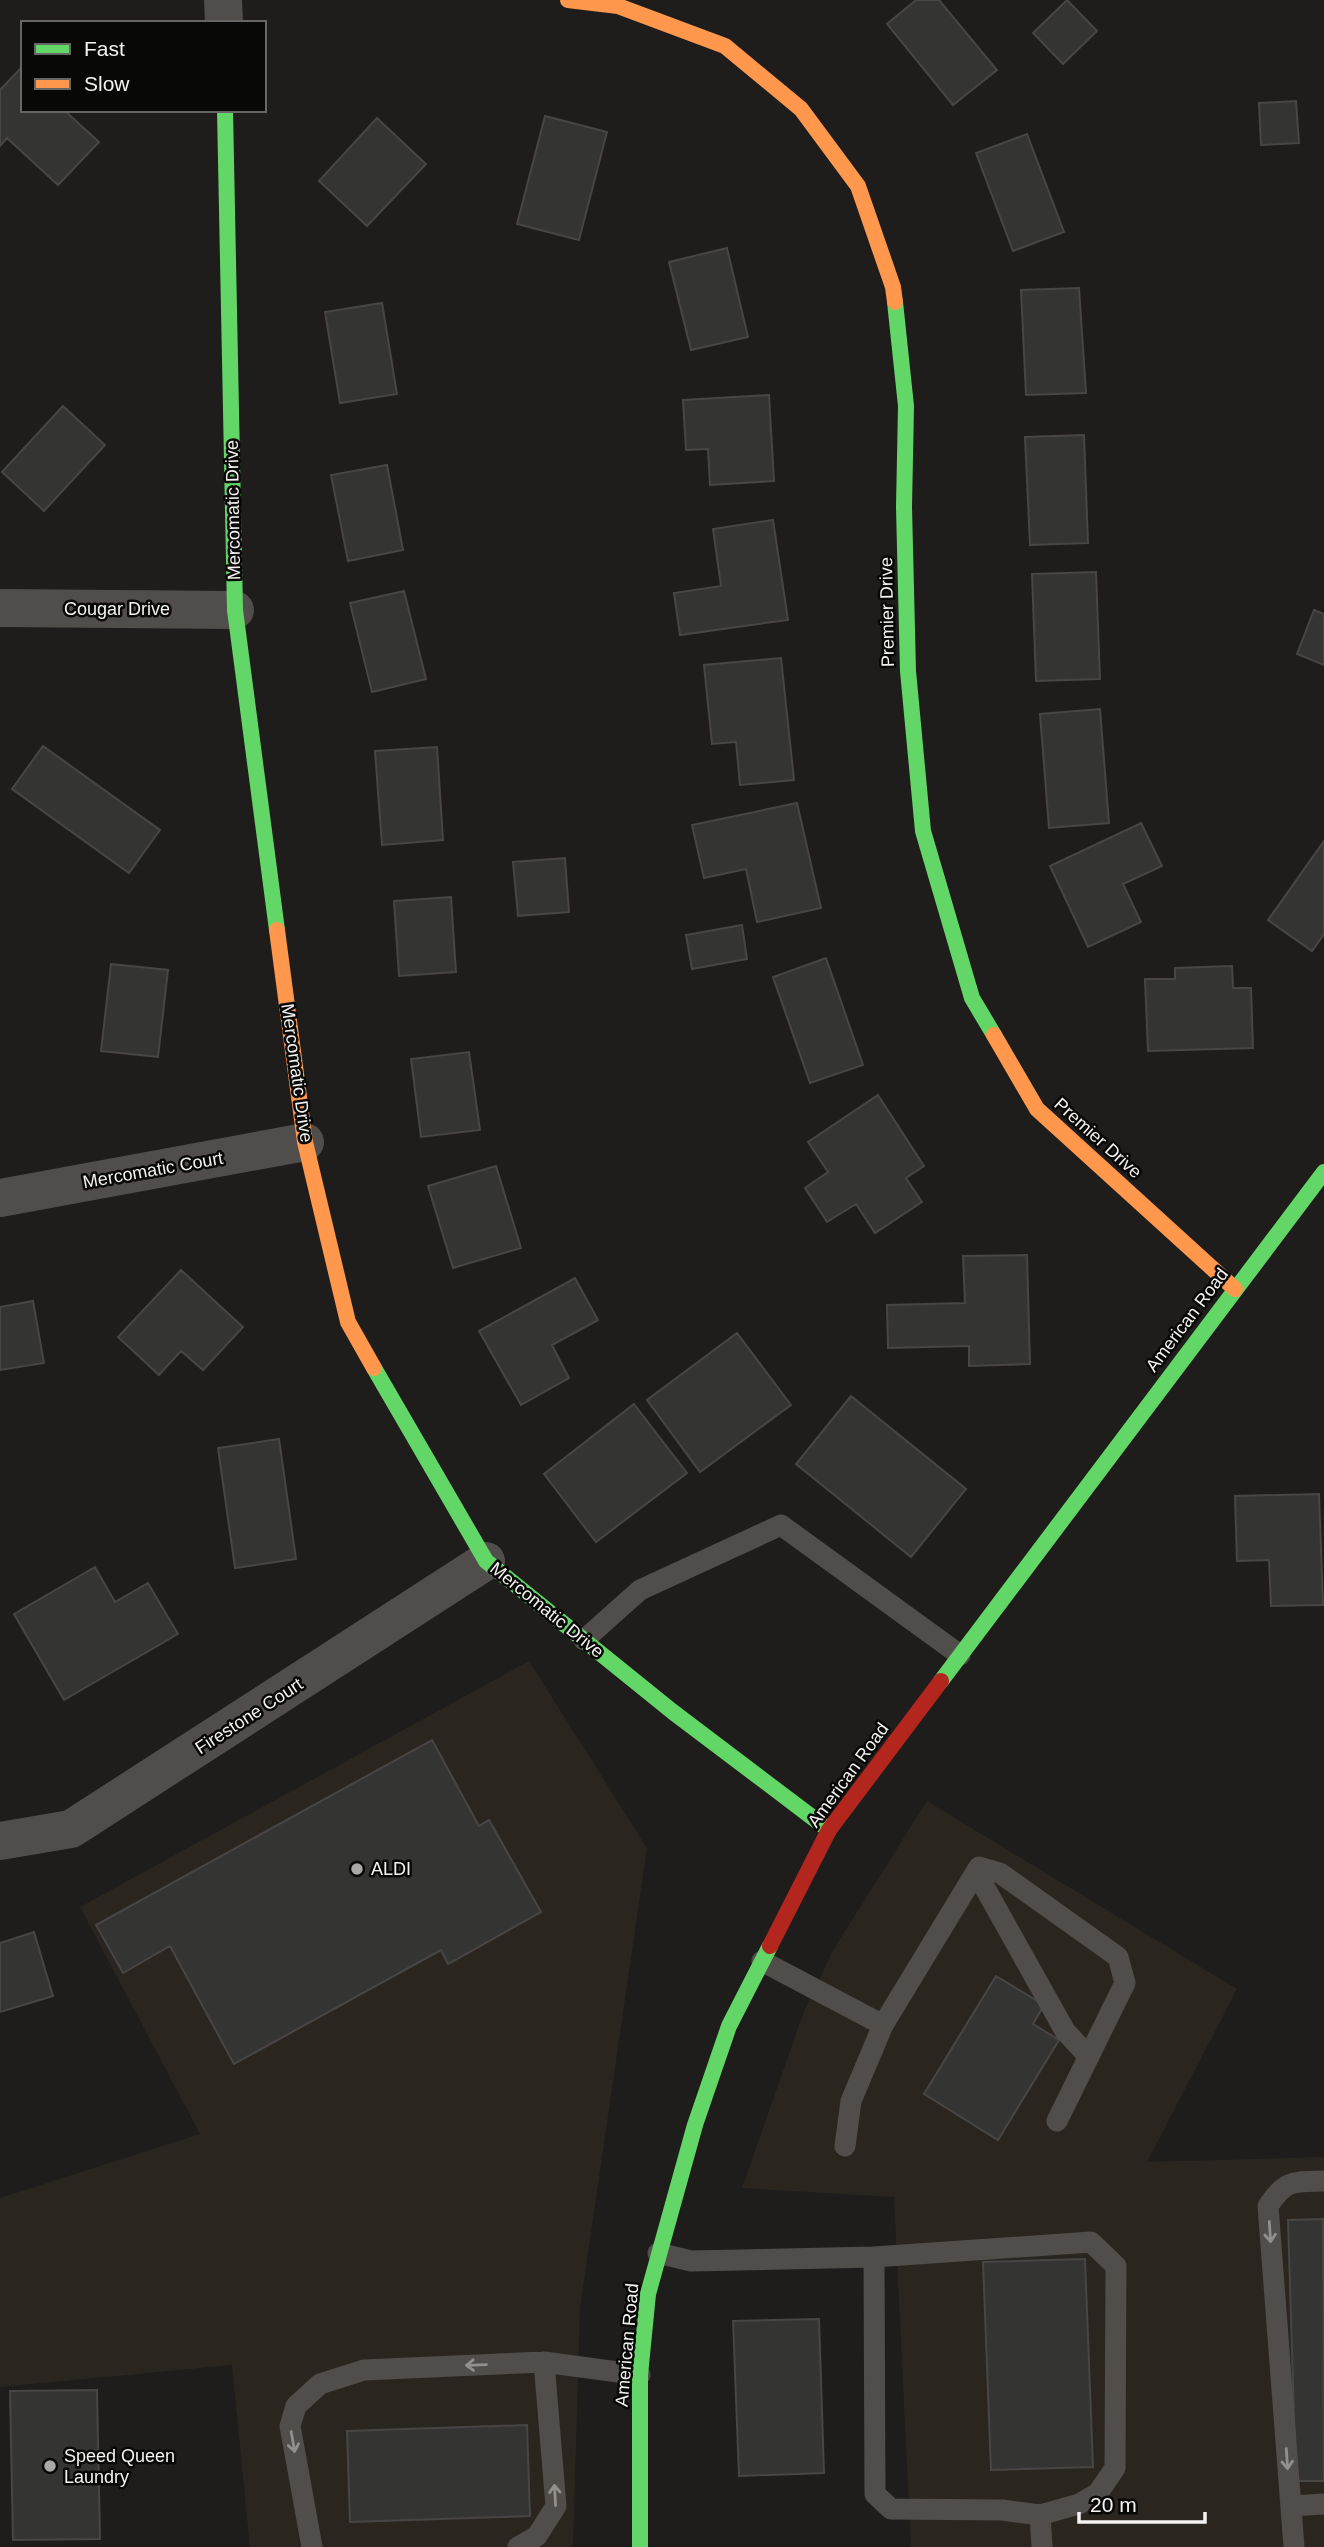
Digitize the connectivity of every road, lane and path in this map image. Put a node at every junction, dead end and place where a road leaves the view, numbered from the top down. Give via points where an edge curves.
1 (223, 0) edge
2 (569, 0) edge
3 (224, 21) edge
4 (225, 112) edge
5 (0, 608) edge
6 (235, 610) junction
7 (305, 1142) junction
8 (1324, 1172) edge
9 (0, 1198) edge
10 (1235, 1289) junction
11 (486, 1561) junction
12 (584, 1640) junction
13 (960, 1655) junction
14 (829, 1830) junction
15 (0, 1840) edge
16 (976, 1872) junction
17 (762, 1961) junction
18 (883, 2025) junction
19 (1089, 2057) junction
20 (1057, 2122) dead end
21 (845, 2146) dead end
22 (1324, 2181) edge
23 (658, 2253) junction
24 (874, 2257) junction
25 (544, 2362) junction
26 (640, 2375) junction
27 (1324, 2504) edge
28 (1291, 2506) junction
29 (1040, 2515) junction
30 (312, 2547) edge
31 (518, 2547) edge
32 (640, 2547) edge
33 (1042, 2547) edge
34 (1294, 2547) edge

1 - 3 street
2 - 10 street, Premier Drive via 618,6 725,46 801,109 858,186 893,287 906,406 908,671 923,831 972,998 1037,1109
4 - 6 street, Mercomatic Drive
5 - 6 street, Cougar Drive
6 - 7 street, Mercomatic Drive
7 - 9 street, Mercomatic Court
7 - 11 street, Mercomatic Drive via 348,1322
8 - 10 street, American Road
10 - 13 street, American Road
11 - 12 street, Mercomatic Drive
11 - 15 street, Firestone Court via 71,1829
12 - 13 lane via 640,1590 782,1525
12 - 14 street, Mercomatic Drive
13 - 14 street, American Road
14 - 17 street, American Road
16 - 18 lane
16 - 19 lane via 1065,2031
16 - 19 lane via 979,1867 1000,1873 1118,1957 1125,1983
17 - 18 lane
17 - 23 street, American Road via 729,2026
18 - 21 lane via 850,2101
19 - 20 lane
22 -> 28 lane via 1290,2182 1268,2206
23 - 24 lane via 691,2261
23 - 26 street, American Road via 648,2294
24 - 29 lane via 875,2494 891,2509
24 - 29 lane via 1091,2242 1116,2266 1115,2468 1098,2493 1079,2504
25 - 26 lane
25 -> 30 lane via 364,2370 320,2384 296,2406 290,2426
31 -> 25 lane via 537,2536 556,2506
26 - 32 street, American Road
27 - 28 lane
28 - 34 lane
29 - 33 lane

